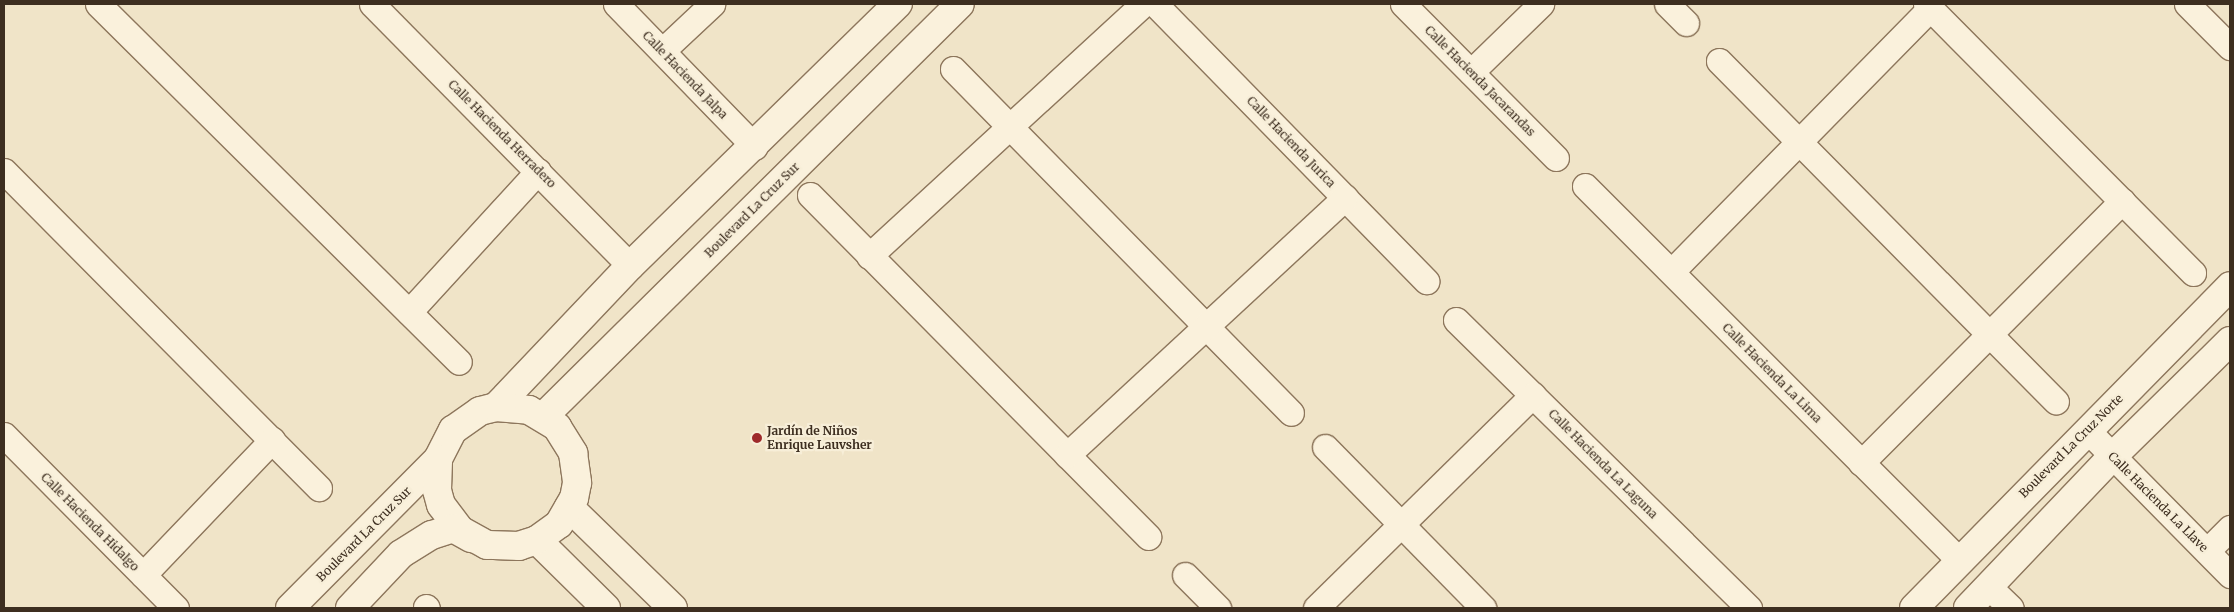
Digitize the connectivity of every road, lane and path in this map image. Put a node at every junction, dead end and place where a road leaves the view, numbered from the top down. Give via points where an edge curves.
1 (98, 4) edge
2 (372, 4) edge
3 (616, 4) edge
4 (712, 4) edge
5 (898, 4) edge
6 (960, 4) edge
7 (1143, 4) edge
8 (1155, 4) edge
9 (1403, 4) edge
10 (1541, 4) edge
11 (1667, 4) edge
12 (2187, 4) edge
13 (1928, 6) edge
14 (1686, 23) dead end
15 (2230, 47) edge
16 (662, 51) junction
17 (1719, 61) dead end
18 (953, 69) dead end
19 (1471, 72) junction
20 (1010, 129) junction
21 (1799, 140) junction
22 (755, 147) junction
23 (1556, 158) dead end
24 (4, 171) edge
25 (538, 171) junction
26 (1585, 186) dead end
27 (810, 195) dead end
28 (1345, 198) junction
29 (2122, 201) junction
30 (869, 256) junction
31 (630, 266) junction
32 (1672, 271) junction
33 (2193, 272) dead end
34 (1426, 281) dead end
35 (2230, 286) edge
36 (408, 312) junction
37 (1456, 320) dead end
38 (1207, 328) junction
39 (1988, 333) junction
40 (2230, 341) edge
41 (459, 362) dead end
42 (1533, 395) junction
43 (2056, 402) dead end
44 (496, 406) junction
45 (1291, 413) dead end
46 (544, 416) junction
47 (2087, 430) junction
48 (4, 435) edge
49 (272, 440) junction
50 (1325, 447) dead end
51 (1067, 455) junction
52 (2113, 456) junction
53 (438, 459) junction
54 (1861, 463) junction
55 (319, 488) dead end
56 (569, 507) junction
57 (1400, 526) junction
58 (2230, 528) edge
59 (1148, 537) dead end
60 (473, 539) junction
61 (537, 540) junction
62 (2207, 551) junction
63 (1959, 560) junction
64 (143, 575) junction
65 (1185, 575) dead end
66 (2230, 575) edge
67 (1989, 587) junction
68 (1736, 604) edge
69 (176, 608) edge
70 (290, 608) edge
71 (350, 608) edge
72 (606, 608) edge
73 (673, 608) edge
74 (1218, 608) edge
75 (1316, 608) edge
76 (1483, 608) edge
77 (1914, 608) edge
78 (1968, 608) edge
79 (2011, 608) edge

1 - 36 street
2 - 25 street, Calle Hacienda Herradero
3 - 16 street, Calle Hacienda Jalpa
4 - 16 street
5 - 22 street
6 - 46 street, Boulevard La Cruz Sur
7 - 20 street
8 - 28 street, Calle Hacienda Jurica
9 - 19 street, Calle Hacienda Jacarandas
10 - 19 street
11 - 14 street
12 - 15 street
13 - 21 street
13 - 29 street
16 - 22 street, Calle Hacienda Jalpa
17 - 21 street
18 - 20 street
19 - 23 street, Calle Hacienda Jacarandas
20 - 30 street
20 - 38 street
21 - 32 street
21 - 39 street
22 - 31 street
24 - 49 street
25 - 31 street, Calle Hacienda Herradero
25 - 36 street
26 - 32 street, Calle Hacienda La Lima
27 - 30 street
28 - 34 street, Calle Hacienda Jurica
28 - 38 street
29 - 33 street
29 - 39 street
30 - 51 street
31 - 44 street
32 - 54 street, Calle Hacienda La Lima
35 - 47 street, Boulevard La Cruz Norte
36 - 41 street
37 - 42 street, Calle Hacienda La Laguna
38 - 45 street
38 - 51 street
39 - 43 street
39 - 54 street
40 - 52 street
42 - 57 street
42 - 68 street, Calle Hacienda La Laguna
44 - 46 street via 529,410
44 - 53 street via 466,419 453,430
46 - 56 street via 557,427 573,453 577,483
47 - 52 street, Calle Hacienda La Llave
47 - 63 street, Boulevard La Cruz Norte
48 - 64 street, Calle Hacienda Hidalgo
49 - 55 street
49 - 64 street
50 - 57 street
51 - 59 street
52 - 62 street, Calle Hacienda La Llave
52 - 67 street
53 - 60 street via 437,490 442,505 450,519
53 - 70 street, Boulevard La Cruz Sur
54 - 63 street, Calle Hacienda La Lima
56 - 61 street via 558,524
56 - 73 street
57 - 75 street
57 - 76 street
58 - 62 street
60 - 61 street via 503,547
60 - 71 street via 453,528 432,535 401,554
61 - 72 street
62 - 66 street, Calle Hacienda La Llave
63 - 77 street, Boulevard La Cruz Norte
64 - 69 street, Calle Hacienda Hidalgo
65 - 74 street
67 - 78 street
67 - 79 street

